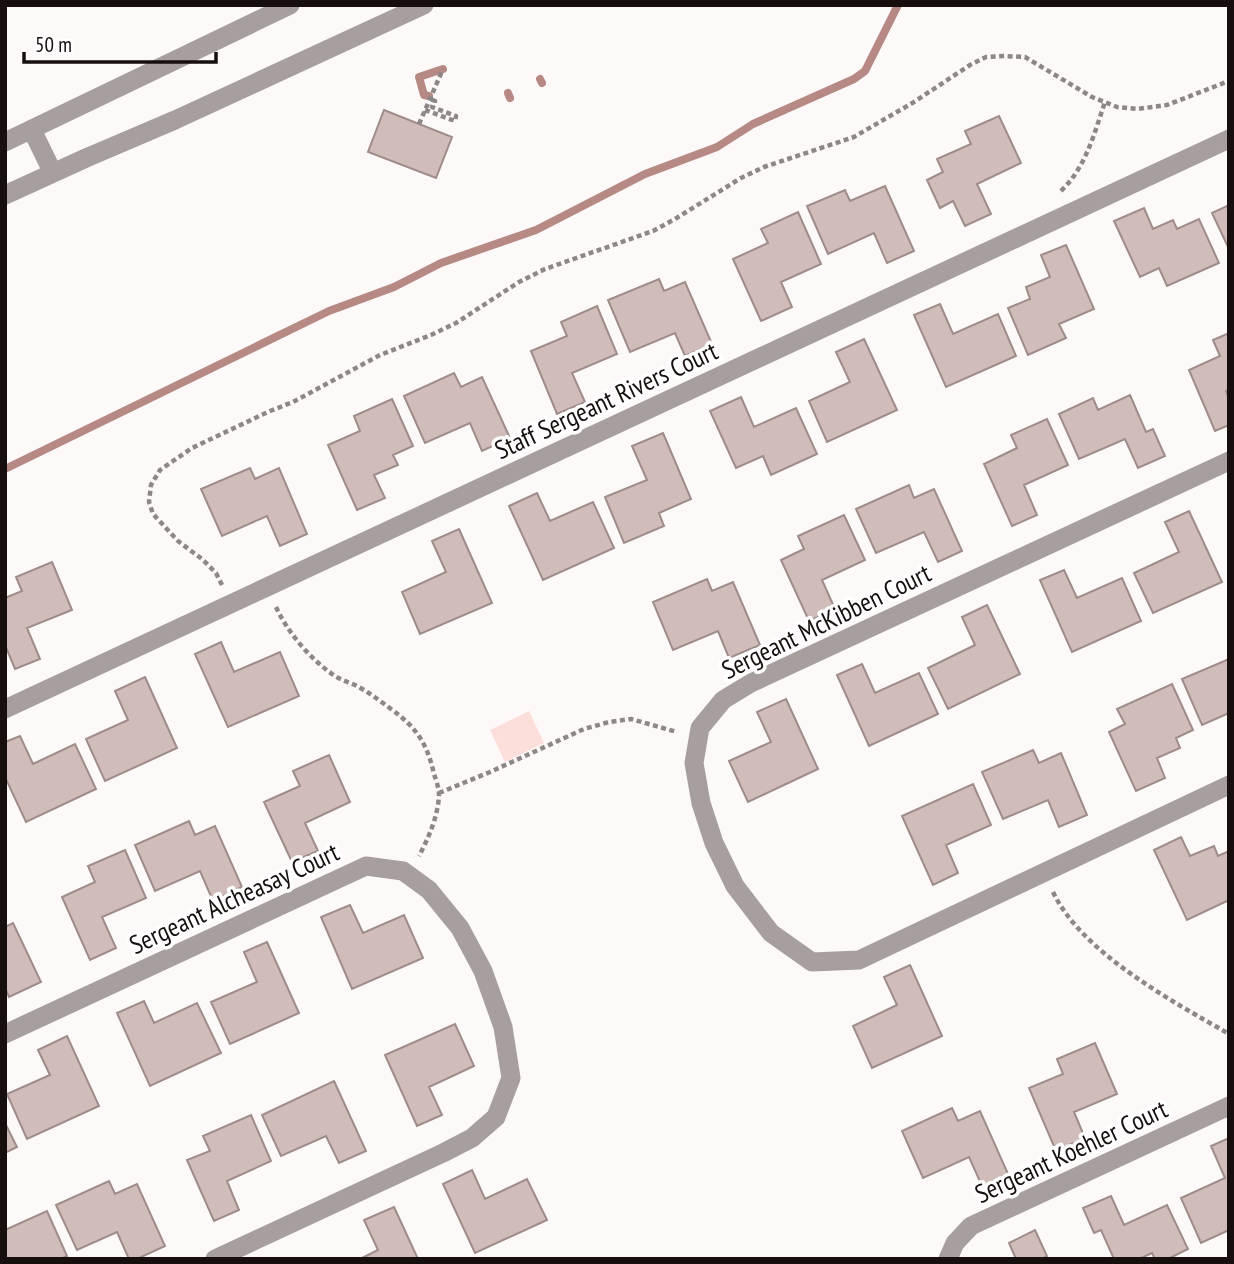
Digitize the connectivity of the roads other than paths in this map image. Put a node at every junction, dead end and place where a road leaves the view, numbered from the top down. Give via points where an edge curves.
1 (290, 5) edge
2 (424, 5) edge
3 (387, 13) edge
4 (32, 130) junction
5 (1229, 139) edge
6 (5, 142) edge
7 (53, 173) junction
8 (5, 195) edge
9 (1229, 461) edge
10 (5, 709) edge
11 (1229, 785) edge
12 (5, 1034) edge
13 (1229, 1106) edge
14 (215, 1259) edge
15 (948, 1259) edge

1 - 4 street
2 - 3 street
3 - 7 street via 176,120
4 - 6 street
4 - 7 street
5 - 10 street, Staff Sergeant Rivers Court
7 - 8 street
9 - 11 street, Sergeant McKibben Court via 751,683 723,700 700,728 694,763 714,843 735,886 771,933 812,962 859,960
12 - 14 street, Sergeant Alcheasay Court via 366,866 403,871 429,890 460,928 483,971 503,1027 510,1078 496,1118 443,1153
13 - 15 street, Sergeant Koehler Court via 971,1226

